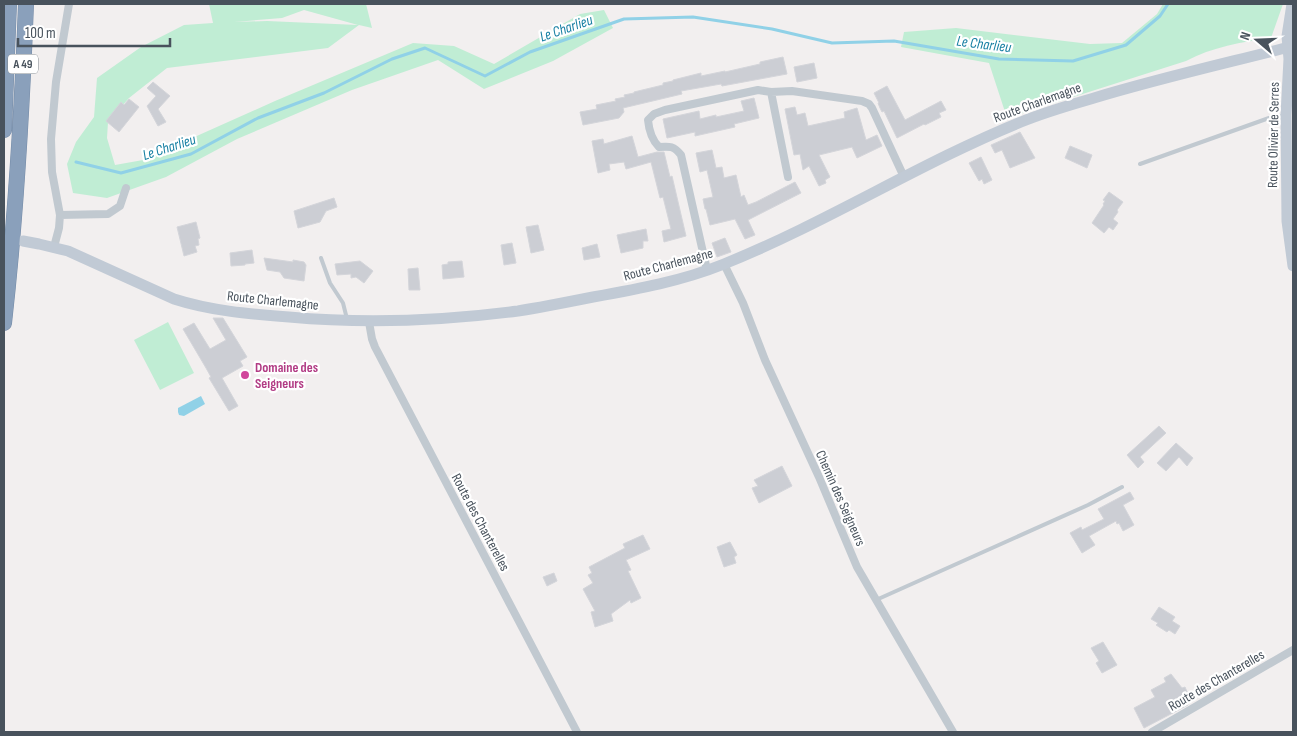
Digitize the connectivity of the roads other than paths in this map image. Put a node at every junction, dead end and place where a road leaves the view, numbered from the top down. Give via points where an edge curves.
1 (9, 4) edge
2 (26, 4) edge
3 (32, 4) edge
4 (69, 4) edge
5 (1292, 4) edge
6 (1291, 46) edge
7 (771, 92) junction
8 (1286, 116) junction
9 (20, 124) junction
10 (4, 130) edge
11 (1140, 164) dead end
12 (788, 177) dead end
13 (904, 177) junction
14 (126, 188) dead end
15 (60, 215) junction
16 (23, 241) dead end
17 (54, 247) junction
18 (321, 258) dead end
19 (724, 264) junction
20 (1293, 266) edge
21 (707, 270) junction
22 (348, 321) junction
23 (369, 322) junction
24 (4, 324) edge
25 (1122, 487) dead end
26 (876, 600) junction
27 (1293, 650) edge
28 (577, 732) edge
29 (953, 732) edge
30 (1152, 732) edge

1 - 10 highway, A 49
2 - 9 highway, A 49
3 - 9 highway
4 - 15 street via 56,82 51,139 52,172
5 - 6 main road, Route Olivier de Serres via 1287,36
6 - 8 main road, Route Olivier de Serres
6 - 13 main road, Route Charlemagne via 1049,111 961,148
7 - 12 street
7 - 13 street via 792,91 869,104
7 - 21 street via 758,90 664,110 648,120 653,142 659,147 676,148 681,155
8 - 11 lane via 1269,118
8 - 20 main road, Route Olivier de Serres via 1287,221
9 - 24 highway, A 49
13 - 19 main road, Route Charlemagne
14 - 15 street via 120,206 108,214
15 - 17 street
16 - 17 main road, Route Charlemagne
17 - 22 main road, Route Charlemagne via 191,304 244,313
18 - 22 lane via 330,283 344,303
19 - 21 main road, Route Charlemagne
19 - 26 street, Chemin des Seigneurs via 857,567
21 - 23 main road, Route Charlemagne via 656,285 519,310
22 - 23 main road, Route Charlemagne
23 - 28 street, Route des Chanterelles via 375,347
25 - 26 lane
26 - 29 street, Chemin des Seigneurs
27 - 30 street, Route des Chanterelles

